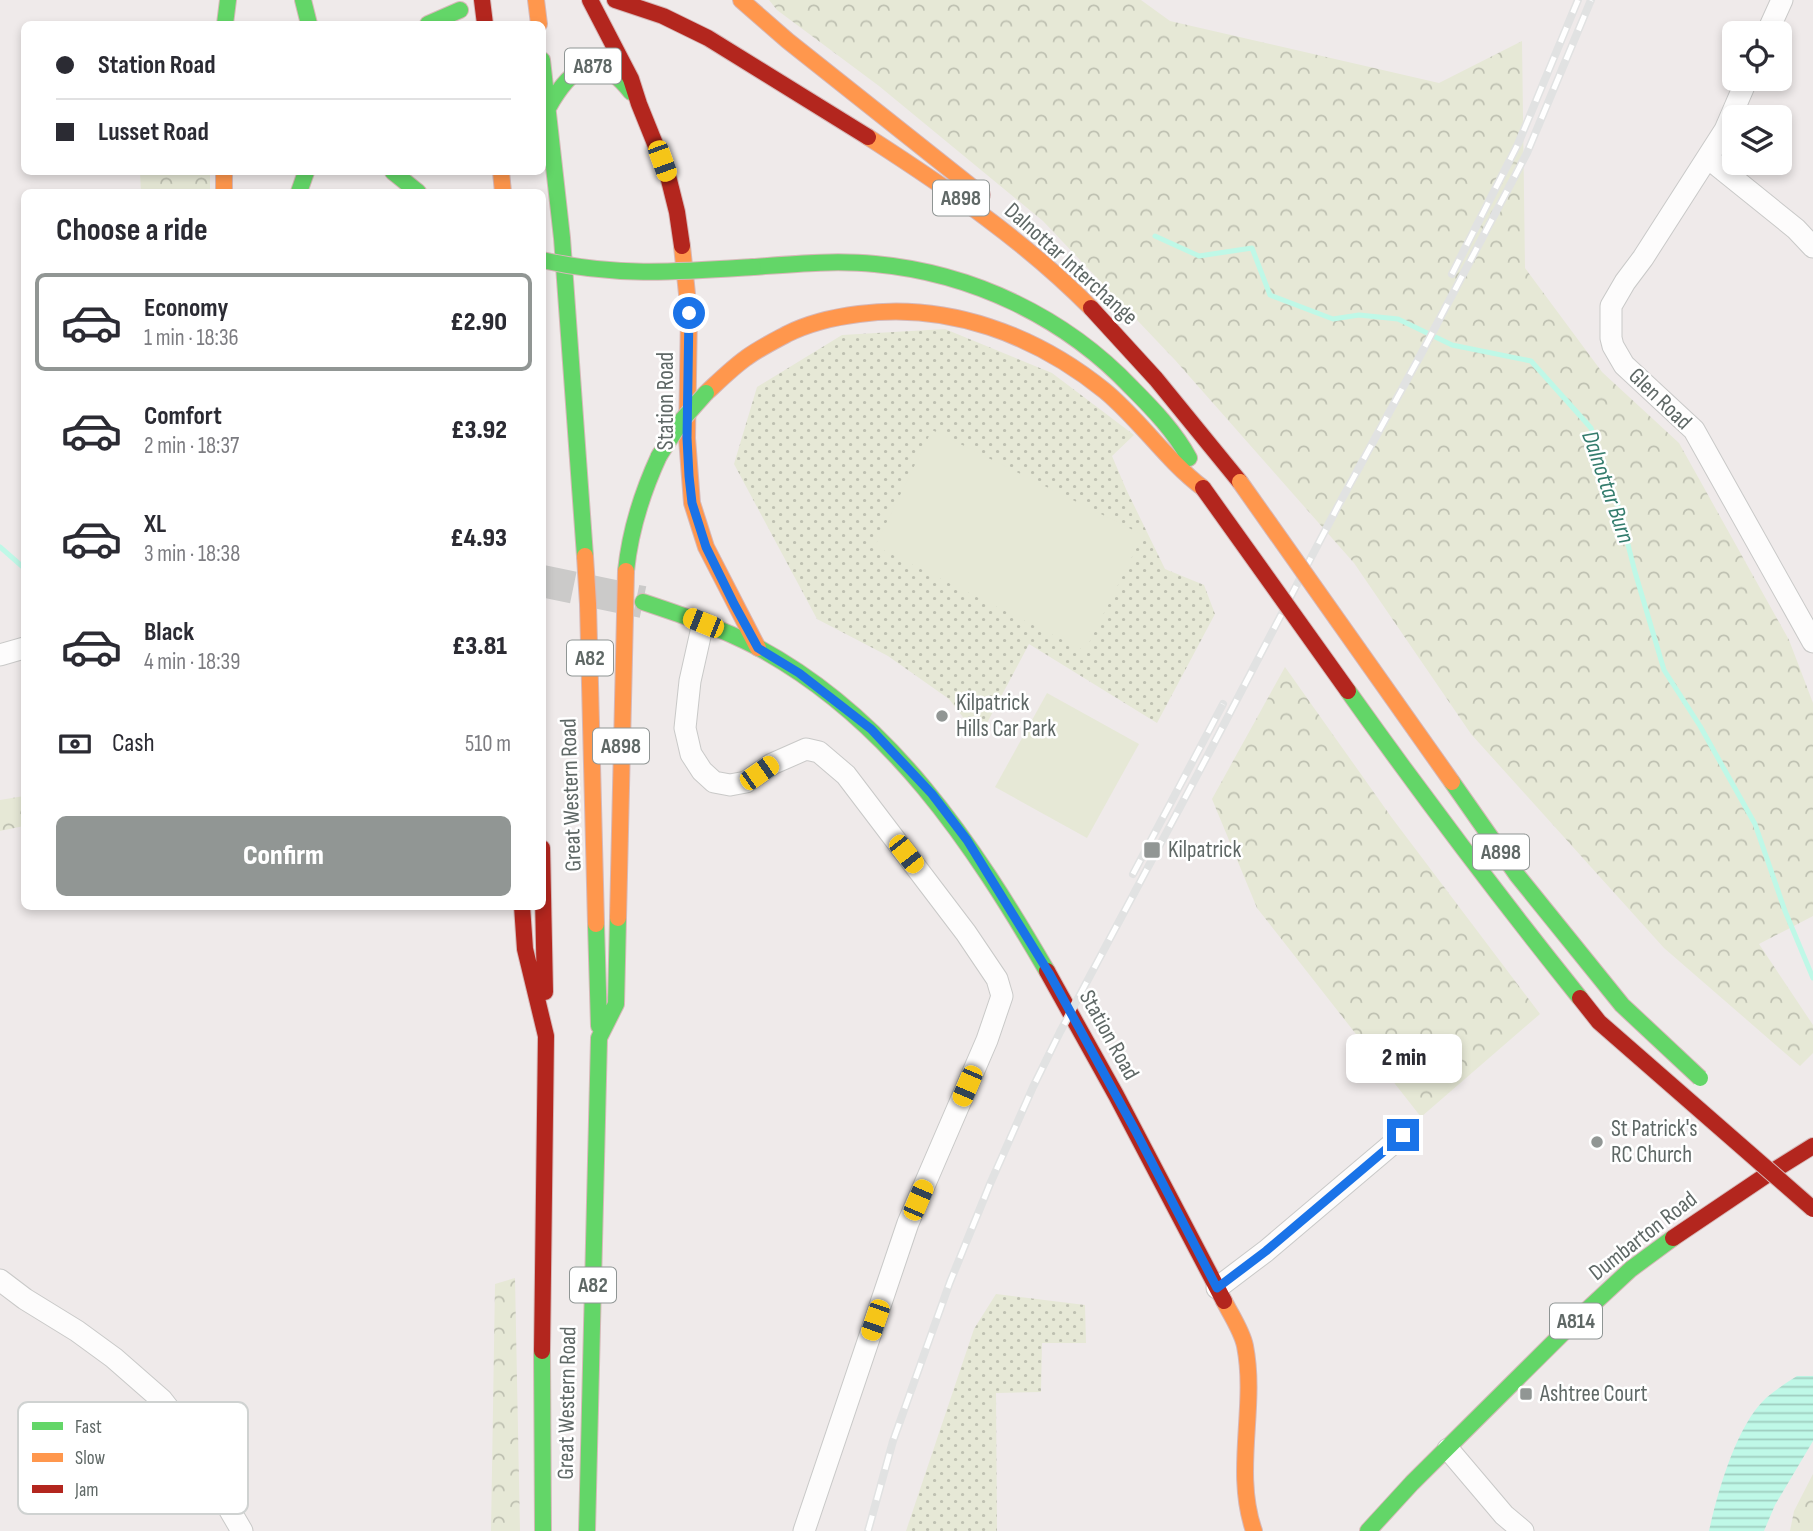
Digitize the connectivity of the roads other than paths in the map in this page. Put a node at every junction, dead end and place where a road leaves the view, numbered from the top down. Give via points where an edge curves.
1 (228, 0) edge
2 (303, 0) edge
3 (482, 0) edge
4 (536, 0) edge
5 (590, 0) edge
6 (615, 0) edge
7 (741, 0) edge
8 (1782, 0) edge
9 (460, 10) dead end
10 (225, 21) edge
11 (308, 21) edge
12 (435, 21) edge
13 (485, 21) edge
14 (539, 21) edge
15 (1773, 21) edge
16 (1743, 91) edge
17 (546, 92) edge
18 (639, 104) junction
19 (548, 108) junction
20 (1708, 158) junction
21 (397, 175) edge
22 (414, 189) edge
23 (997, 206) dead end
24 (1813, 247) edge
25 (546, 261) edge
26 (1135, 332) dead end
27 (1240, 482) junction
28 (1203, 488) junction
29 (642, 602) tunnel mouth
30 (700, 613) junction
31 (1813, 642) edge
32 (758, 648) junction
33 (21, 649) edge
34 (0, 655) edge
35 (522, 910) edge
36 (543, 910) edge
37 (546, 1035) junction
38 (599, 1038) junction
39 (1712, 1089) dead end
40 (1403, 1135) dead end
41 (1813, 1146) edge
42 (1782, 1152) dead end
43 (1803, 1169) dead end
44 (1813, 1209) edge
45 (0, 1280) edge
46 (1217, 1288) junction
47 (164, 1402) edge
48 (1448, 1449) junction
49 (232, 1514) edge
50 (242, 1531) edge
51 (544, 1531) edge
52 (587, 1531) edge
53 (804, 1531) edge
54 (1254, 1531) edge
55 (1368, 1531) edge
56 (1523, 1531) edge

1 - 10 main road
2 - 11 main road
3 - 13 main road
4 - 14 main road
5 - 18 main road, A878
6 - 27 main road, Dalnottar Interchange / A898 via 648,9 715,42 966,201 1051,269 1123,341
7 - 23 main road, A898
8 - 15 street
9 - 12 main road
16 - 20 street, Glen Road
17 - 19 main road, Great Western Road / A82
18 - 19 main road, A878 via 621,78 597,65 574,73
18 - 32 main road, Station Road / A878 via 668,176 688,284 687,438 692,503 714,580
19 - 38 main road, Great Western Road / A82 via 562,238 588,604
20 - 24 street
20 - 31 street, Glen Road via 1611,306 1611,338 1624,365 1694,430
21 - 22 main road
25 - 28 main road, A898, bridge via 628,274 849,263 922,270 978,287 1053,322 1121,374 1186,451
26 - 27 main road, A898 via 1224,449
27 - 39 main road, A898, bridge via 1517,875 1622,1005
28 - 38 main road, A898, bridge via 1121,406 1073,367 1029,342 962,316 901,309 838,316 759,350 722,377 682,420 659,456 637,508 627,559 616,1003
28 - 44 main road, A898, bridge via 1446,826 1599,1022
29 - 30 main road via 681,614
30 - 32 main road, Station Road
30 - 53 street via 685,728 691,754 702,771 714,782 738,784 806,749 819,752 846,775 966,933 997,978 1002,996 908,1223
32 - 46 main road, Station Road via 799,673 871,729 932,794 967,840 1049,973
33 - 34 street
35 - 37 main road
36 - 37 main road, Great Western Road / A82
37 - 51 main road, Great Western Road / A82
38 - 52 main road, Great Western Road / A82
40 - 46 street
41 - 48 main road, Dumbarton Road / A814 via 1631,1269
42 - 43 main road
45 - 47 street via 124,1366
46 - 54 main road, Station Road via 1244,1342 1248,1365 1247,1496
48 - 55 main road, Dumbarton Road / A814
48 - 56 street
49 - 50 street

